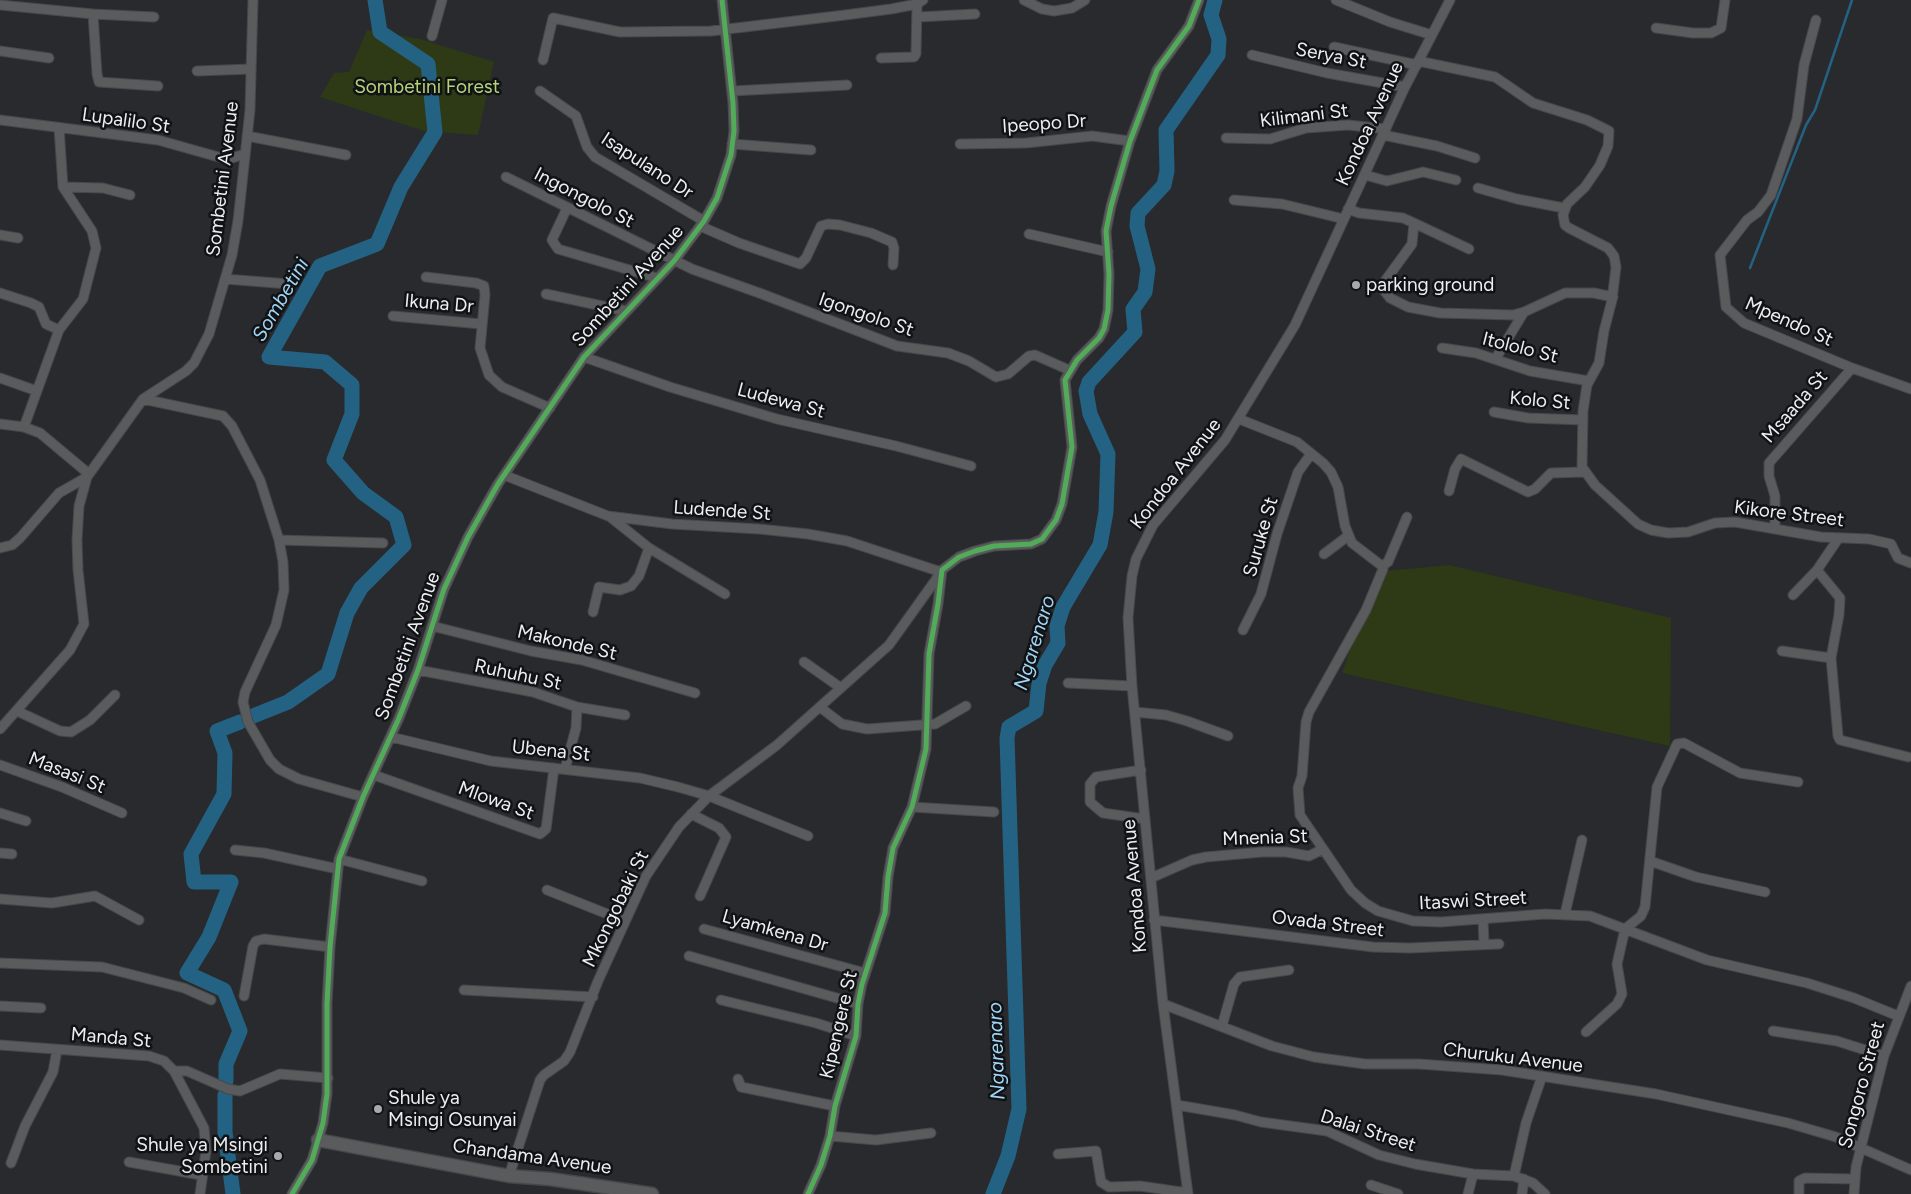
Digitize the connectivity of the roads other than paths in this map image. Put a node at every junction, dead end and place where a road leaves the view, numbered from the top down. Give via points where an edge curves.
1 (253, 0) edge
2 (442, 0) edge
3 (722, 0) edge
4 (1024, 0) edge
5 (1085, 0) edge
6 (1199, 0) edge
7 (1336, 0) edge
8 (1725, 0) edge
9 (1448, 1) edge
10 (920, 2) edge
11 (0, 4) edge
12 (93, 14) junction
13 (975, 14) dead end
14 (154, 17) dead end
15 (918, 17) junction
16 (1816, 20) dead end
17 (1656, 28) dead end
18 (724, 30) junction
19 (432, 36) dead end
20 (1432, 36) junction
21 (1334, 46) dead end
22 (0, 51) edge
23 (1252, 55) dead end
24 (49, 58) dead end
25 (881, 58) dead end
26 (543, 60) dead end
27 (1418, 63) junction
28 (251, 69) junction
29 (197, 71) dead end
30 (158, 86) dead end
31 (848, 86) dead end
32 (1405, 87) junction
33 (540, 91) dead end
34 (732, 91) junction
35 (0, 120) edge
36 (59, 128) junction
37 (1384, 132) junction
38 (247, 136) junction
39 (1226, 138) dead end
40 (1130, 141) junction
41 (732, 144) junction
42 (960, 144) dead end
43 (811, 150) dead end
44 (245, 154) junction
45 (346, 155) dead end
46 (1475, 158) dead end
47 (1365, 175) junction
48 (506, 177) dead end
49 (1456, 180) dead end
50 (63, 187) junction
51 (1478, 188) dead end
52 (130, 195) dead end
53 (1234, 200) dead end
54 (567, 208) junction
55 (1564, 208) junction
56 (1348, 209) junction
57 (1344, 219) junction
58 (1414, 223) junction
59 (702, 224) junction
60 (1029, 234) dead end
61 (0, 235) edge
62 (18, 238) dead end
63 (1469, 248) dead end
64 (1108, 252) junction
65 (674, 261) junction
66 (893, 265) dead end
67 (426, 277) dead end
68 (657, 278) junction
69 (225, 280) junction
70 (289, 284) dead end
71 (0, 293) edge
72 (546, 294) dead end
73 (1613, 296) junction
74 (626, 311) junction
75 (1524, 312) junction
76 (393, 316) dead end
77 (481, 324) junction
78 (60, 330) junction
79 (1442, 348) dead end
80 (584, 357) junction
81 (1496, 358) junction
82 (1852, 368) junction
83 (1069, 370) junction
84 (0, 378) edge
85 (1589, 380) junction
86 (1911, 389) edge
87 (37, 391) junction
88 (143, 399) junction
89 (550, 408) junction
90 (1494, 412) dead end
91 (1239, 419) junction
92 (1583, 420) junction
93 (0, 424) edge
94 (24, 427) junction
95 (1311, 454) junction
96 (971, 466) dead end
97 (1584, 472) junction
98 (504, 475) junction
99 (88, 476) junction
100 (1449, 491) dead end
101 (608, 516) junction
102 (1407, 517) dead end
103 (1775, 529) junction
104 (1348, 536) junction
105 (1838, 539) junction
106 (278, 540) junction
107 (384, 544) dead end
108 (0, 548) edge
109 (649, 548) junction
110 (1324, 554) dead end
111 (1911, 562) edge
112 (1382, 566) junction
113 (1817, 570) junction
114 (942, 571) junction
115 (725, 594) dead end
116 (1792, 595) dead end
117 (593, 612) dead end
118 (432, 626) junction
119 (1243, 630) dead end
120 (1782, 652) dead end
121 (1831, 658) junction
122 (804, 662) dead end
123 (418, 670) junction
124 (1068, 683) dead end
125 (1132, 686) junction
126 (841, 688) junction
127 (695, 693) dead end
128 (115, 695) dead end
129 (966, 706) dead end
130 (577, 707) junction
131 (821, 708) junction
132 (17, 711) junction
133 (1135, 712) junction
134 (625, 715) dead end
135 (928, 724) junction
136 (0, 730) edge
137 (1228, 736) dead end
138 (391, 737) junction
139 (1908, 757) dead end
140 (0, 765) edge
141 (554, 768) junction
142 (565, 769) junction
143 (1141, 770) junction
144 (374, 775) junction
145 (1798, 782) dead end
146 (709, 796) junction
147 (363, 797) junction
148 (912, 807) junction
149 (994, 812) dead end
150 (0, 813) edge
151 (122, 813) dead end
152 (691, 814) junction
153 (1145, 819) junction
154 (26, 821) dead end
155 (808, 836) dead end
156 (1582, 840) dead end
157 (1323, 849) junction
158 (235, 850) dead end
159 (0, 852) edge
160 (12, 854) dead end
161 (339, 858) junction
162 (1650, 861) junction
163 (338, 869) junction
164 (1151, 878) junction
165 (422, 881) dead end
166 (546, 890) dead end
167 (1765, 892) dead end
168 (700, 896) dead end
169 (0, 899) edge
170 (1565, 914) junction
171 (1483, 919) junction
172 (139, 920) dead end
173 (1154, 920) junction
174 (624, 921) junction
175 (704, 929) dead end
176 (1625, 929) junction
177 (1484, 944) junction
178 (1499, 944) dead end
179 (330, 947) junction
180 (689, 956) dead end
181 (0, 962) edge
182 (1289, 970) dead end
183 (865, 973) junction
184 (1911, 986) edge
185 (464, 990) dead end
186 (244, 996) dead end
187 (593, 997) junction
188 (210, 1000) dead end
189 (721, 1000) dead end
190 (858, 1004) junction
191 (1163, 1004) junction
192 (0, 1006) edge
193 (41, 1008) dead end
194 (1898, 1016) junction
195 (1222, 1026) junction
196 (1773, 1031) dead end
197 (1586, 1032) dead end
198 (856, 1036) junction
199 (0, 1045) edge
200 (57, 1050) junction
201 (1884, 1056) junction
202 (174, 1072) junction
203 (1542, 1076) junction
204 (328, 1078) junction
205 (738, 1079) dead end
206 (1177, 1105) junction
207 (835, 1106) junction
208 (932, 1133) dead end
209 (830, 1136) junction
210 (318, 1140) junction
211 (1861, 1149) junction
212 (1058, 1154) dead end
213 (129, 1162) dead end
214 (11, 1163) dead end
215 (1911, 1170) edge
216 (1473, 1174) junction
217 (201, 1175) junction
218 (509, 1176) junction
219 (1514, 1176) junction
220 (1524, 1179) junction
221 (1855, 1179) junction
222 (1371, 1185) dead end
223 (200, 1194) edge
224 (292, 1194) edge
225 (652, 1194) edge
226 (808, 1194) edge
227 (1188, 1194) edge
228 (1398, 1194) edge
229 (1468, 1194) edge
230 (1522, 1194) edge
231 (1545, 1194) edge
232 (1798, 1194) edge
233 (1854, 1194) edge

1 - 28 street, Sombetini Avenue
2 - 19 street
3 - 18 street, Sombetini Avenue
4 - 5 street via 1054,11 1072,8
6 - 40 street via 1189,26 1157,70
7 - 20 street
8 - 17 street via 1721,28 1711,33
9 - 20 street, Kondoa Avenue
10 - 15 street
10 - 18 street via 791,23
11 - 12 street
12 - 14 street
12 - 30 street via 100,82
13 - 15 street
15 - 25 street via 914,56
16 - 82 street, Mpendo St via 1804,65 1794,128 1770,195 1720,256 1728,312 1744,324
18 - 26 street via 620,32 553,18
18 - 34 street, Sombetini Avenue
20 - 27 street, Kondoa Avenue
21 - 27 street
22 - 24 street
23 - 32 street, Serya St
27 - 32 street, Kondoa Avenue
27 - 55 street via 1495,77 1533,103 1609,131 1609,142 1600,165 1585,187
28 - 29 street
28 - 38 street, Sombetini Avenue
31 - 34 street
32 - 37 street, Kondoa Avenue
33 - 59 street, Isapulano Dr via 576,116 587,148 596,157
34 - 41 street, Sombetini Avenue
35 - 36 street, Lupalilo St
36 - 44 street, Lupalilo St via 158,140 222,158
36 - 50 street
37 - 39 street, Kilimani St via 1348,125 1306,128 1270,139
37 - 46 street, Kilimani St
37 - 47 street, Kondoa Avenue
38 - 44 street, Sombetini Avenue
38 - 45 street
40 - 42 street, Ipeopo Dr via 1092,136 1026,143
40 - 64 street via 1108,217
41 - 43 street
41 - 59 street, Sombetini Avenue via 720,191
44 - 69 street, Sombetini Avenue via 236,235
47 - 49 street via 1387,181 1423,172
47 - 56 street, Kondoa Avenue
48 - 54 street, Ingongolo St
50 - 52 street via 103,188
50 - 78 street via 97,242 83,299
51 - 55 street
53 - 57 street via 1282,204
54 - 65 street, Ingongolo St
54 - 68 street via 552,240 558,249
55 - 73 street via 1565,225 1603,244 1614,256
56 - 57 street, Kondoa Avenue
56 - 58 street
57 - 91 street, Kondoa Avenue via 1294,325
58 - 63 street
58 - 75 street via 1412,244 1384,286 1384,292 1390,298 1408,307 1440,314 1499,316
59 - 65 street, Sombetini Avenue
59 - 66 street, Isapulano Dr via 739,243 800,264 821,226 840,225 892,242
60 - 64 street
61 - 62 street
64 - 83 street via 1109,293 1104,328 1099,338
65 - 68 street, Sombetini Avenue
65 - 83 street, Igongolo St via 896,346 958,356 996,377 1008,374 1029,356
67 - 77 street via 476,282 484,286
68 - 74 street, Sombetini Avenue
69 - 70 street
69 - 88 street, Sombetini Avenue via 209,334 198,356 186,371
71 - 78 street via 38,307 46,324
72 - 74 street
73 - 75 street via 1564,293
73 - 85 street via 1599,363
74 - 80 street, Sombetini Avenue
75 - 81 street
76 - 77 street, Ikuna Dr
77 - 89 street via 481,353 489,375 502,387
78 - 87 street
79 - 81 street, Itololo St
80 - 89 street, Sombetini Avenue
80 - 96 street, Ludewa St via 777,419
81 - 85 street, Itololo St via 1530,370
82 - 86 street, Mpendo St
82 - 103 street, Msaada St via 1769,463 1775,496
83 - 114 street via 1065,388 1072,448 1062,504 1051,529 1042,539 1031,544 994,546 967,554 949,563
84 - 87 street
85 - 92 street
87 - 94 street
88 - 99 street, Sombetini Avenue
88 - 106 street via 217,413 228,420 260,480
89 - 98 street, Sombetini Avenue
90 - 92 street, Kolo St via 1528,418
91 - 95 street via 1288,438
91 - 125 street, Kondoa Avenue via 1153,525 1136,559 1128,618
92 - 97 street
93 - 94 street
94 - 99 street via 40,433
95 - 104 street via 1332,472
95 - 119 street, Suruke St via 1298,472 1261,594
97 - 100 street via 1550,472 1528,492 1461,459
97 - 103 street, Kikore Street via 1643,528 1682,532 1728,522
98 - 101 street, Ludende St
98 - 118 street, Sombetini Avenue via 468,537 444,589
99 - 108 street via 59,493 12,545
99 - 132 street, Sombetini Avenue via 79,506 77,540 84,624 70,650
101 - 109 street
101 - 114 street, Ludende St via 808,534 847,541
102 - 112 street, Itaswi Street via 1388,562
103 - 105 street, Kikore Street
104 - 110 street
104 - 112 street via 1352,544
105 - 111 street, Kikore Street via 1869,539 1891,544 1898,558
105 - 113 street
106 - 107 street
106 - 147 street via 283,562 282,606 245,692 244,713 270,760 279,769 299,779
109 - 115 street
109 - 117 street via 631,586 620,590 599,587
112 - 157 street, Itaswi Street via 1366,610 1306,722 1298,801 1300,815
113 - 116 street
113 - 121 street via 1840,598
114 - 126 street, Mkongobaki St via 890,645
114 - 135 street, Kipengere St via 929,654
118 - 123 street, Sombetini Avenue
118 - 127 street, Makonde St via 531,652 582,660
120 - 121 street
121 - 139 street via 1836,729 1840,740
122 - 126 street
123 - 130 street, Ruhuhu St via 533,692
123 - 138 street, Sombetini Avenue
124 - 125 street
125 - 133 street, Kondoa Avenue
126 - 131 street, Mkongobaki St
128 - 132 street via 90,720 72,732 60,731
129 - 135 street via 940,722
130 - 134 street
130 - 142 street, Ruhuhu St via 576,728
131 - 135 street via 853,728
131 - 146 street, Mkongobaki St
132 - 136 street, Sombetini Avenue
133 - 137 street via 1180,719
133 - 143 street, Kondoa Avenue
135 - 148 street, Kipengere St via 926,749
138 - 141 street, Ubena St via 482,759
138 - 144 street, Sombetini Avenue
140 - 151 street, Masasi St
141 - 142 street, Ubena St
141 - 144 street, Mlowa St via 546,829 540,834
142 - 146 street, Ubena St via 640,778
143 - 153 street, Kondoa Avenue
143 - 153 street via 1096,777 1090,784 1090,802 1103,813
144 - 147 street, Sombetini Avenue
145 - 162 street via 1740,773 1680,742 1657,787
146 - 152 street, Mkongobaki St
146 - 155 street, Ubena St
147 - 161 street, Sombetini Avenue
148 - 149 street
148 - 183 street, Kipengere St via 890,860 885,913
150 - 154 street
152 - 168 street via 719,828 726,837
152 - 174 street, Mkongobaki St via 646,876
153 - 164 street, Kondoa Avenue
156 - 170 street
157 - 164 street, Mnenia St via 1309,856 1269,852 1206,857
157 - 171 street, Itaswi Street via 1351,890 1378,911 1413,921
158 - 163 street
159 - 160 street
161 - 163 street, Sombetini Avenue
161 - 165 street
162 - 167 street via 1696,877
162 - 176 street via 1645,907 1641,916
163 - 179 street, Sombetini Avenue
164 - 173 street, Kondoa Avenue
166 - 174 street
169 - 172 street via 52,903 95,896
170 - 171 street, Itaswi Street
170 - 176 street, Itaswi Street via 1590,916
171 - 177 street
173 - 177 street, Ovada Street via 1373,947
173 - 191 street, Kondoa Avenue
174 - 187 street, Mkongobaki St
175 - 183 street, Lyamkena Dr
176 - 194 street, Itaswi Street via 1707,960 1815,985
176 - 197 street via 1616,964 1622,994 1617,1004
177 - 178 street, Ovada Street
179 - 186 street via 256,940
179 - 204 street, Sombetini Avenue
180 - 190 street
181 - 188 street via 102,968 184,988
182 - 195 street via 1240,977 1234,984
183 - 190 street, Kipengere St
184 - 194 street, Songoro Street
185 - 187 street
187 - 218 street, Mkongobaki St via 564,1061 540,1080
189 - 198 street
190 - 198 street, Kipengere St
191 - 195 street, Churuku Avenue
191 - 206 street, Kondoa Avenue
192 - 193 street
194 - 201 street, Songoro Street
195 - 203 street, Churuku Avenue via 1314,1058 1365,1064 1477,1068
196 - 201 street via 1837,1041
198 - 207 street, Kipengere St
199 - 200 street, Manda St
200 - 202 street, Manda St via 149,1056 164,1061
200 - 214 street via 53,1072 29,1118
201 - 211 street, Songoro Street
202 - 204 street via 187,1071 240,1091 280,1074
202 - 217 street, Manda St via 204,1128 206,1150
203 - 211 street, Churuku Avenue via 1656,1094 1788,1123 1822,1132
203 - 219 street
204 - 210 street, Sombetini Avenue
205 - 207 street via 741,1088
206 - 216 street, Dalai Street via 1327,1131 1379,1155
206 - 227 street, Kondoa Avenue
207 - 209 street, Kipengere St
208 - 209 street via 876,1140
209 - 226 street, Kipengere St
210 - 218 street, Chandama Avenue
210 - 224 street, Sombetini Avenue via 312,1160
211 - 215 street, Churuku Avenue
211 - 221 street, Songoro Street
212 - 227 street via 1096,1151 1101,1182 1109,1187 1140,1186
213 - 217 street
216 - 219 street, Dalai Street
216 - 229 street
217 - 223 street, Manda St
218 - 225 street, Chandama Avenue
219 - 220 street, Dalai Street
220 - 230 street
220 - 231 street, Dalai Street
221 - 232 street via 1805,1178 1799,1181
221 - 233 street, Songoro Street
222 - 228 street

